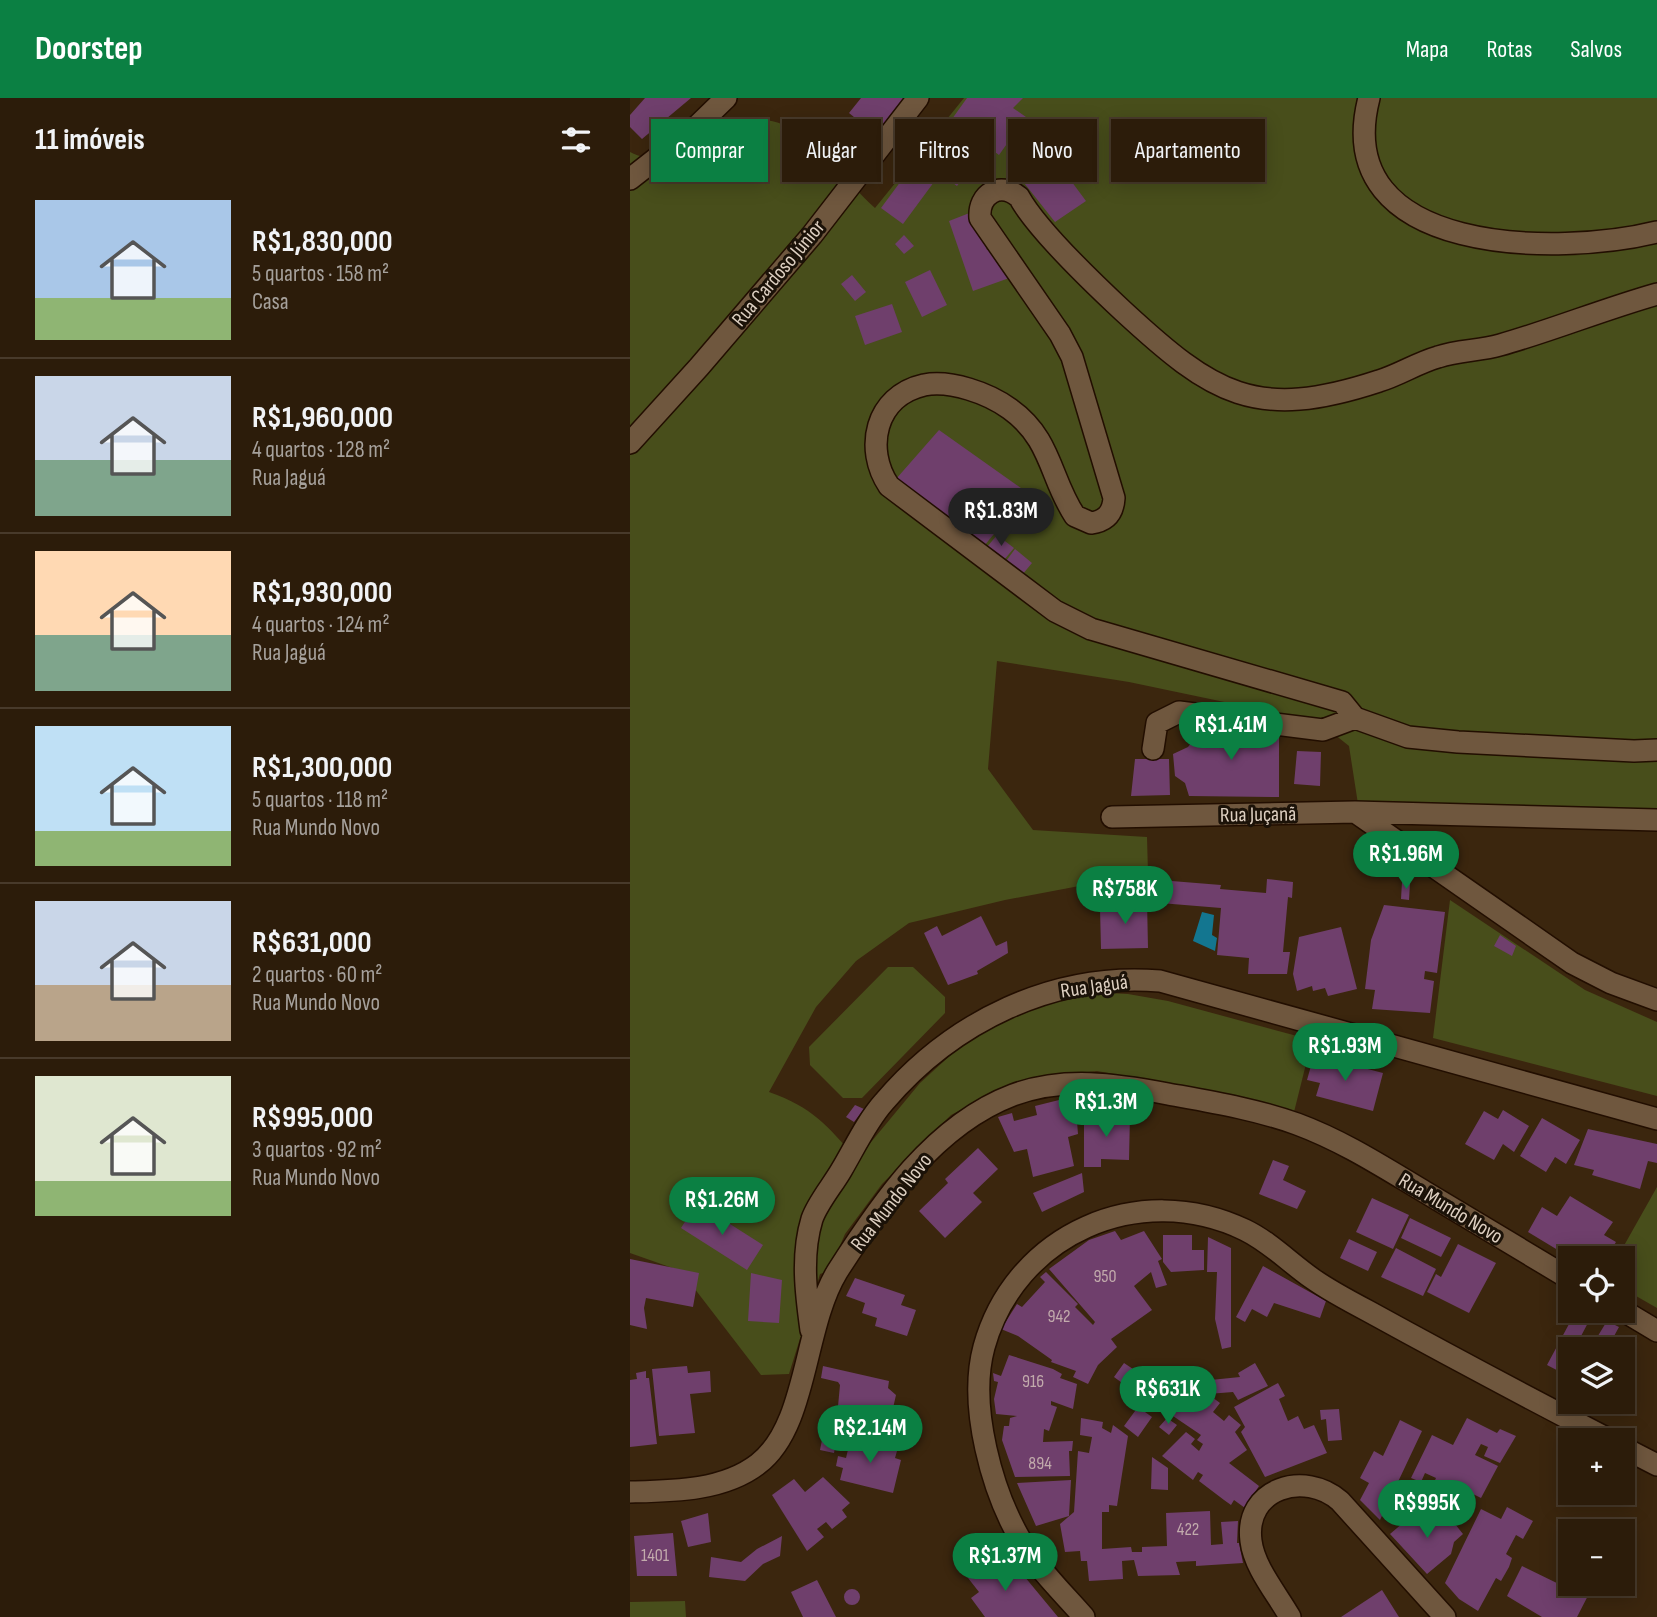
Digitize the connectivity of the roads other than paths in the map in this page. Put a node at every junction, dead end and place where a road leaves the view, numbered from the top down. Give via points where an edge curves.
1 (726, 98) edge
2 (918, 98) edge
3 (1370, 98) edge
4 (630, 179) edge
5 (1657, 232) edge
6 (1657, 293) edge
7 (630, 443) edge
8 (1355, 718) junction
9 (1153, 749) dead end
10 (1657, 750) edge
11 (1355, 812) junction
12 (1112, 817) dead end
13 (1657, 820) edge
14 (1657, 1000) edge
15 (1657, 1119) edge
16 (1558, 1272) edge
17 (1635, 1318) edge
18 (1657, 1331) edge
19 (811, 1332) junction
20 (1587, 1428) edge
21 (1635, 1454) edge
22 (1657, 1465) edge
23 (630, 1492) edge
24 (1084, 1617) edge
25 (1290, 1617) edge
26 (1445, 1617) edge

1 - 4 street
2 - 7 street, Rua Cardoso Júnior via 803,245
3 - 5 street via 1365,134 1373,169 1392,198 1421,220 1460,234 1525,244 1590,244
6 - 8 street via 1499,345 1433,358 1377,382 1324,396 1260,398 1214,384 1173,357 1093,283 1013,192 998,190 985,197 980,210 984,224 1072,357 1113,505 1106,518 1082,521 1071,510 1046,450 1026,422 989,397 938,384 900,396 881,418 874,446 889,486 1072,621 1342,702
8 - 9 street via 1323,730 1180,712 1157,723
8 - 10 street via 1408,737
11 - 12 street, Rua Juçanã
11 - 13 street, Rua Juçanã
11 - 14 street via 1572,963
15 - 19 street, Rua Jaguá via 1160,981 1122,978 1038,994 975,1023 883,1102 812,1219 804,1278
16 - 19 street, Rua Mundo Novo via 1361,1153 1299,1125 1237,1107 1128,1086 1083,1083 1013,1096 965,1122 923,1157 836,1275
17 - 18 street
19 - 23 street, Rua Mundo Novo via 785,1431 757,1465 712,1486
20 - 24 street via 1350,1302 1245,1230 1169,1210 1120,1214 1094,1222 1047,1248 1015,1282 991,1325 979,1372 986,1447 1012,1523 1034,1561
21 - 22 street
25 - 26 street via 1253,1552 1251,1525 1256,1511 1276,1491 1303,1484 1330,1492 1340,1501

